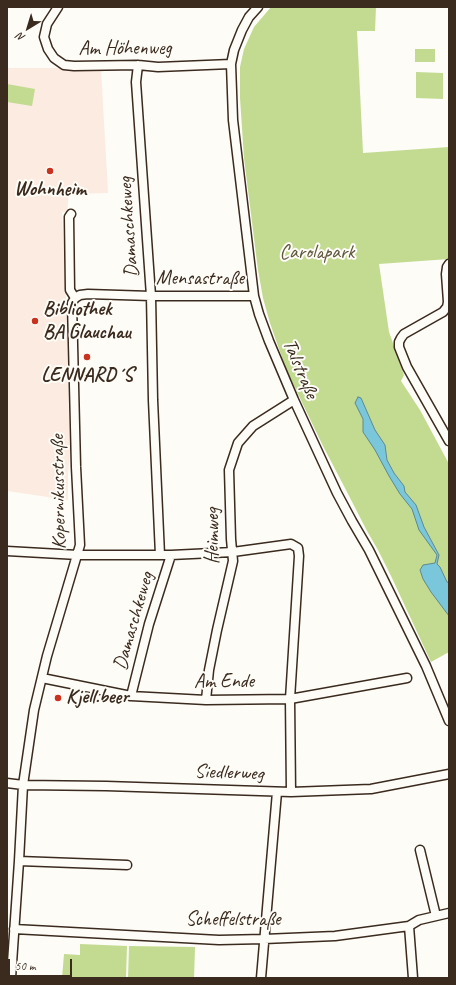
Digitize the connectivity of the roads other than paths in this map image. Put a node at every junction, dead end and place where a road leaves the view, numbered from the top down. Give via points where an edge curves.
1 (58, 7) edge
2 (258, 7) edge
3 (231, 64) junction
4 (138, 65) junction
5 (71, 214) dead end
6 (449, 264) edge
7 (151, 296) junction
8 (254, 296) junction
9 (75, 298) junction
10 (294, 400) junction
11 (449, 441) edge
12 (7, 551) edge
13 (233, 552) junction
14 (78, 555) junction
15 (160, 555) junction
16 (171, 555) junction
17 (42, 678) junction
18 (407, 678) dead end
19 (131, 696) junction
20 (290, 698) junction
21 (206, 700) junction
22 (449, 721) edge
23 (449, 774) edge
24 (7, 783) edge
25 (23, 785) junction
26 (277, 792) junction
27 (291, 792) junction
28 (420, 850) dead end
29 (19, 862) junction
30 (127, 865) dead end
31 (449, 913) edge
32 (436, 916) junction
33 (409, 926) junction
34 (14, 929) junction
35 (264, 938) junction
36 (11, 978) edge
37 (261, 978) edge
38 (413, 978) edge

1 - 4 street, Am Höhenweg via 47,24 44,36 54,58 64,65 74,66
2 - 3 street, Talstraße via 242,30
3 - 4 street, Am Höhenweg via 158,67
3 - 8 street, Talstraße via 233,120
4 - 7 street, Damaschkeweg via 136,82
5 - 9 street, Kopernikusstraße via 68,217 70,290
6 - 11 street via 446,274 447,307 443,312 404,334 398,342 407,367
7 - 8 street, Mensastraße
7 - 9 street, Mensastraße via 88,294
7 - 15 street, Damaschkeweg
8 - 10 street, Talstraße via 269,341
9 - 14 street, Kopernikusstraße via 72,303 80,545
10 - 13 street, Heimweg via 253,426 238,443 229,470
10 - 22 street, Talstraße via 337,493 369,550 426,666
12 - 14 street
13 - 16 street
13 - 20 street via 291,544 298,548
13 - 21 street, Heimweg via 209,670
14 - 15 street
14 - 17 street, Kopernikusstraße
15 - 16 street
16 - 19 street, Damaschkeweg via 149,624
17 - 19 street, Am Ende
17 - 25 street, Kopernikusstraße via 34,710
18 - 20 street, Am Ende
19 - 21 street, Am Ende
20 - 21 street, Am Ende
20 - 27 street
23 - 27 street, Siedlerweg via 371,789
24 - 25 street, Siedlerweg
25 - 26 street, Siedlerweg
25 - 29 street, Kopernikusstraße
26 - 27 street, Siedlerweg
26 - 35 street
28 - 32 street
29 - 30 street
29 - 34 street, Kopernikusstraße
31 - 32 street, Scheffelstraße
32 - 33 street, Scheffelstraße via 419,920
33 - 35 street, Scheffelstraße via 335,936
33 - 38 street
34 - 35 street, Scheffelstraße via 220,940
34 - 36 street, Kopernikusstraße
35 - 37 street

